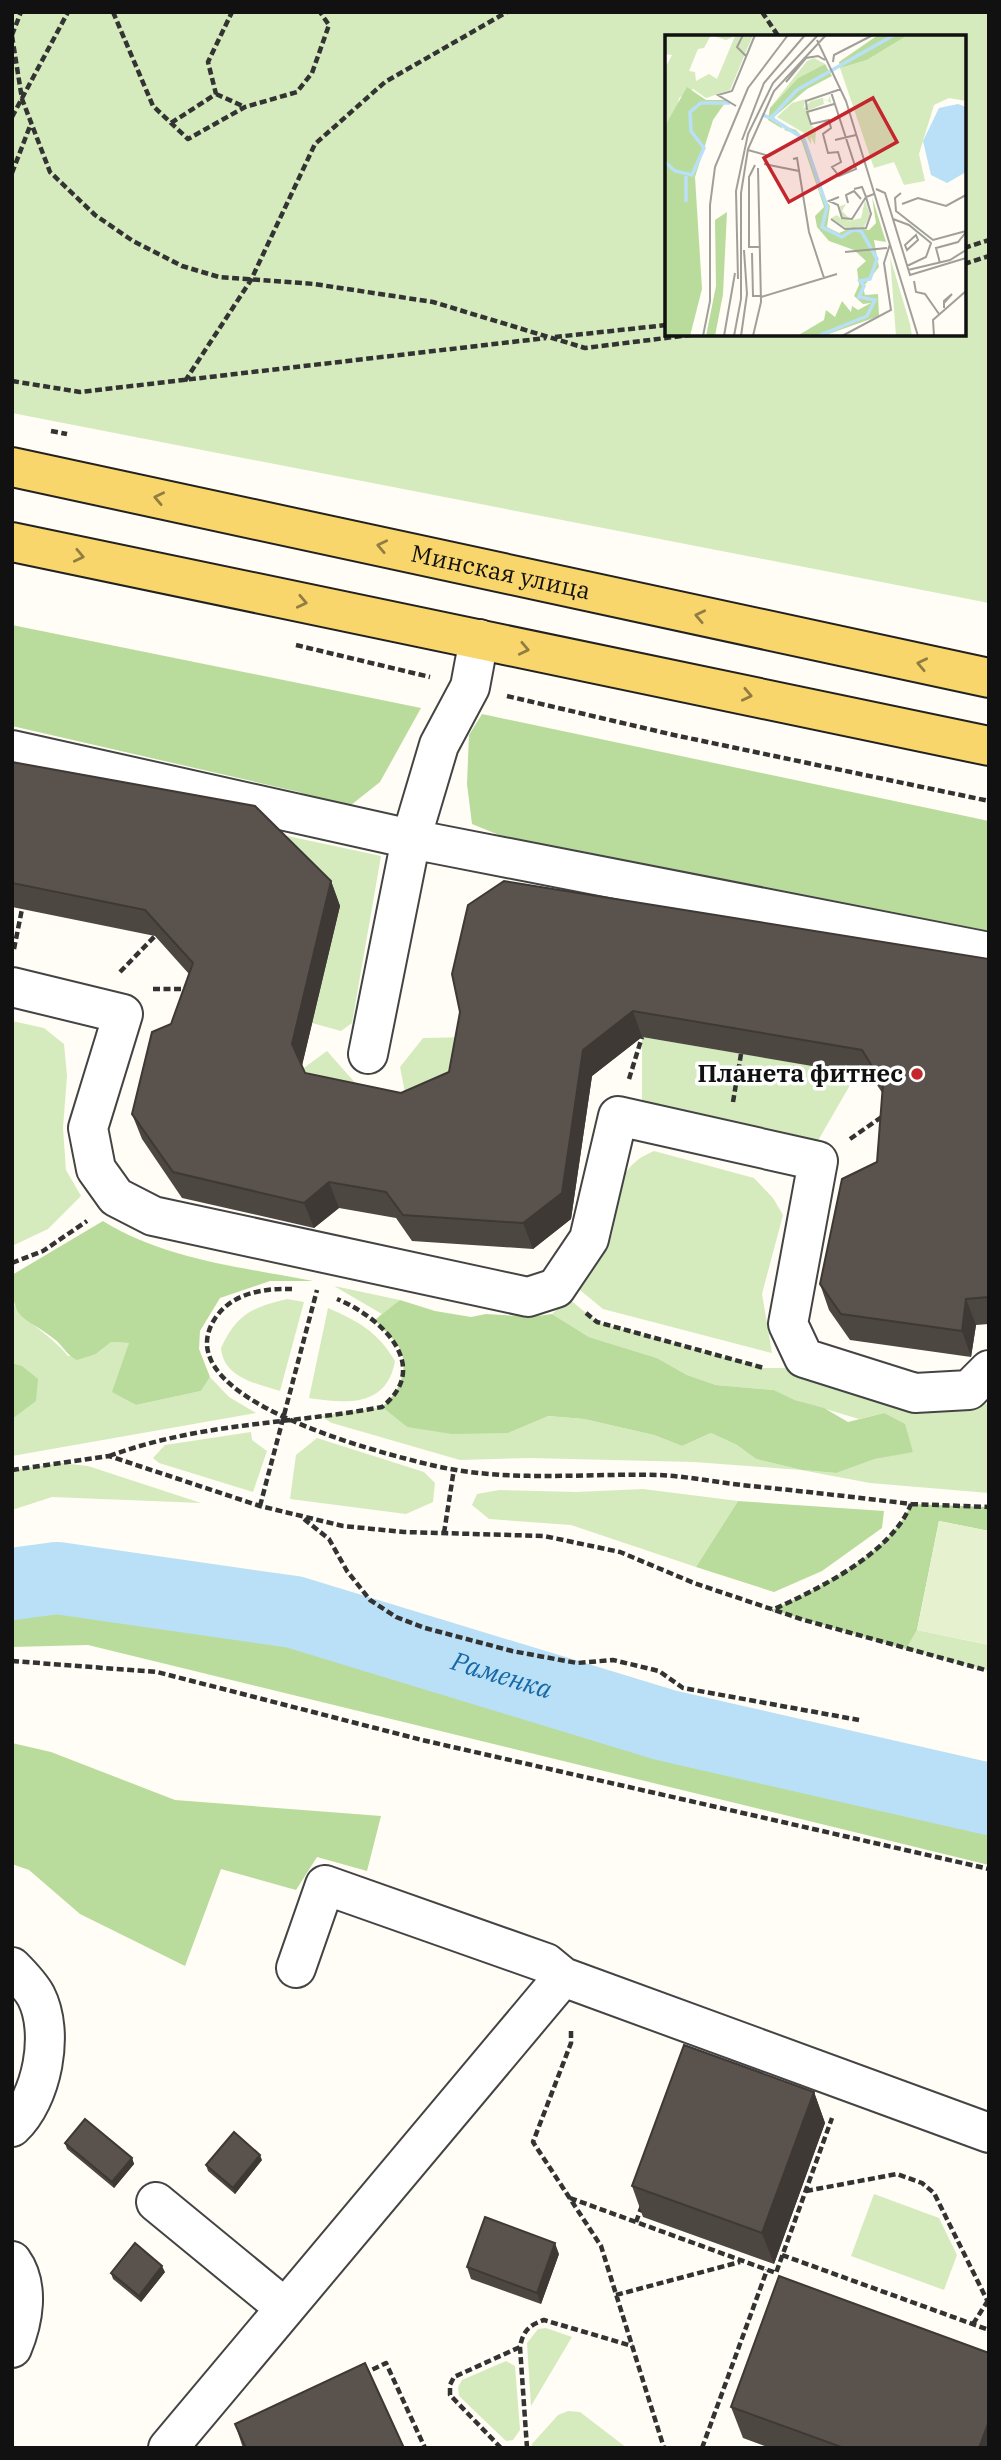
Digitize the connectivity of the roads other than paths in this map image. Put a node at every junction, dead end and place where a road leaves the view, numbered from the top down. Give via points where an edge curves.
1 (12, 467) edge
2 (12, 542) edge
3 (479, 639) junction
4 (989, 678) edge
5 (989, 746) edge
6 (12, 750) edge
7 (411, 839) junction
8 (989, 952) edge
9 (12, 987) edge
10 (368, 1054) dead end
11 (989, 1370) edge
12 (12, 1967) edge
13 (296, 1968) dead end
14 (563, 1977) junction
15 (12, 2127) edge
16 (989, 2133) edge
17 (156, 2202) dead end
18 (12, 2261) edge
19 (285, 2308) junction
20 (12, 2348) edge
21 (168, 2448) edge

4 -> 1 main road, Минская улица
2 -> 3 main road
3 -> 5 main road
3 - 7 lane via 470,687 439,745
6 - 7 lane
7 - 8 lane
7 - 10 lane
9 - 11 lane via 123,1014 89,1128 96,1169 116,1198 153,1216 528,1297 556,1288 589,1239 618,1116 818,1161 788,1324 804,1358 915,1393 969,1390
12 - 15 lane via 37,1999 43,2029 36,2096
13 - 14 lane via 325,1885 546,1964
14 - 16 lane
14 - 19 lane
17 - 19 lane
18 - 20 lane via 23,2297
19 - 21 lane

